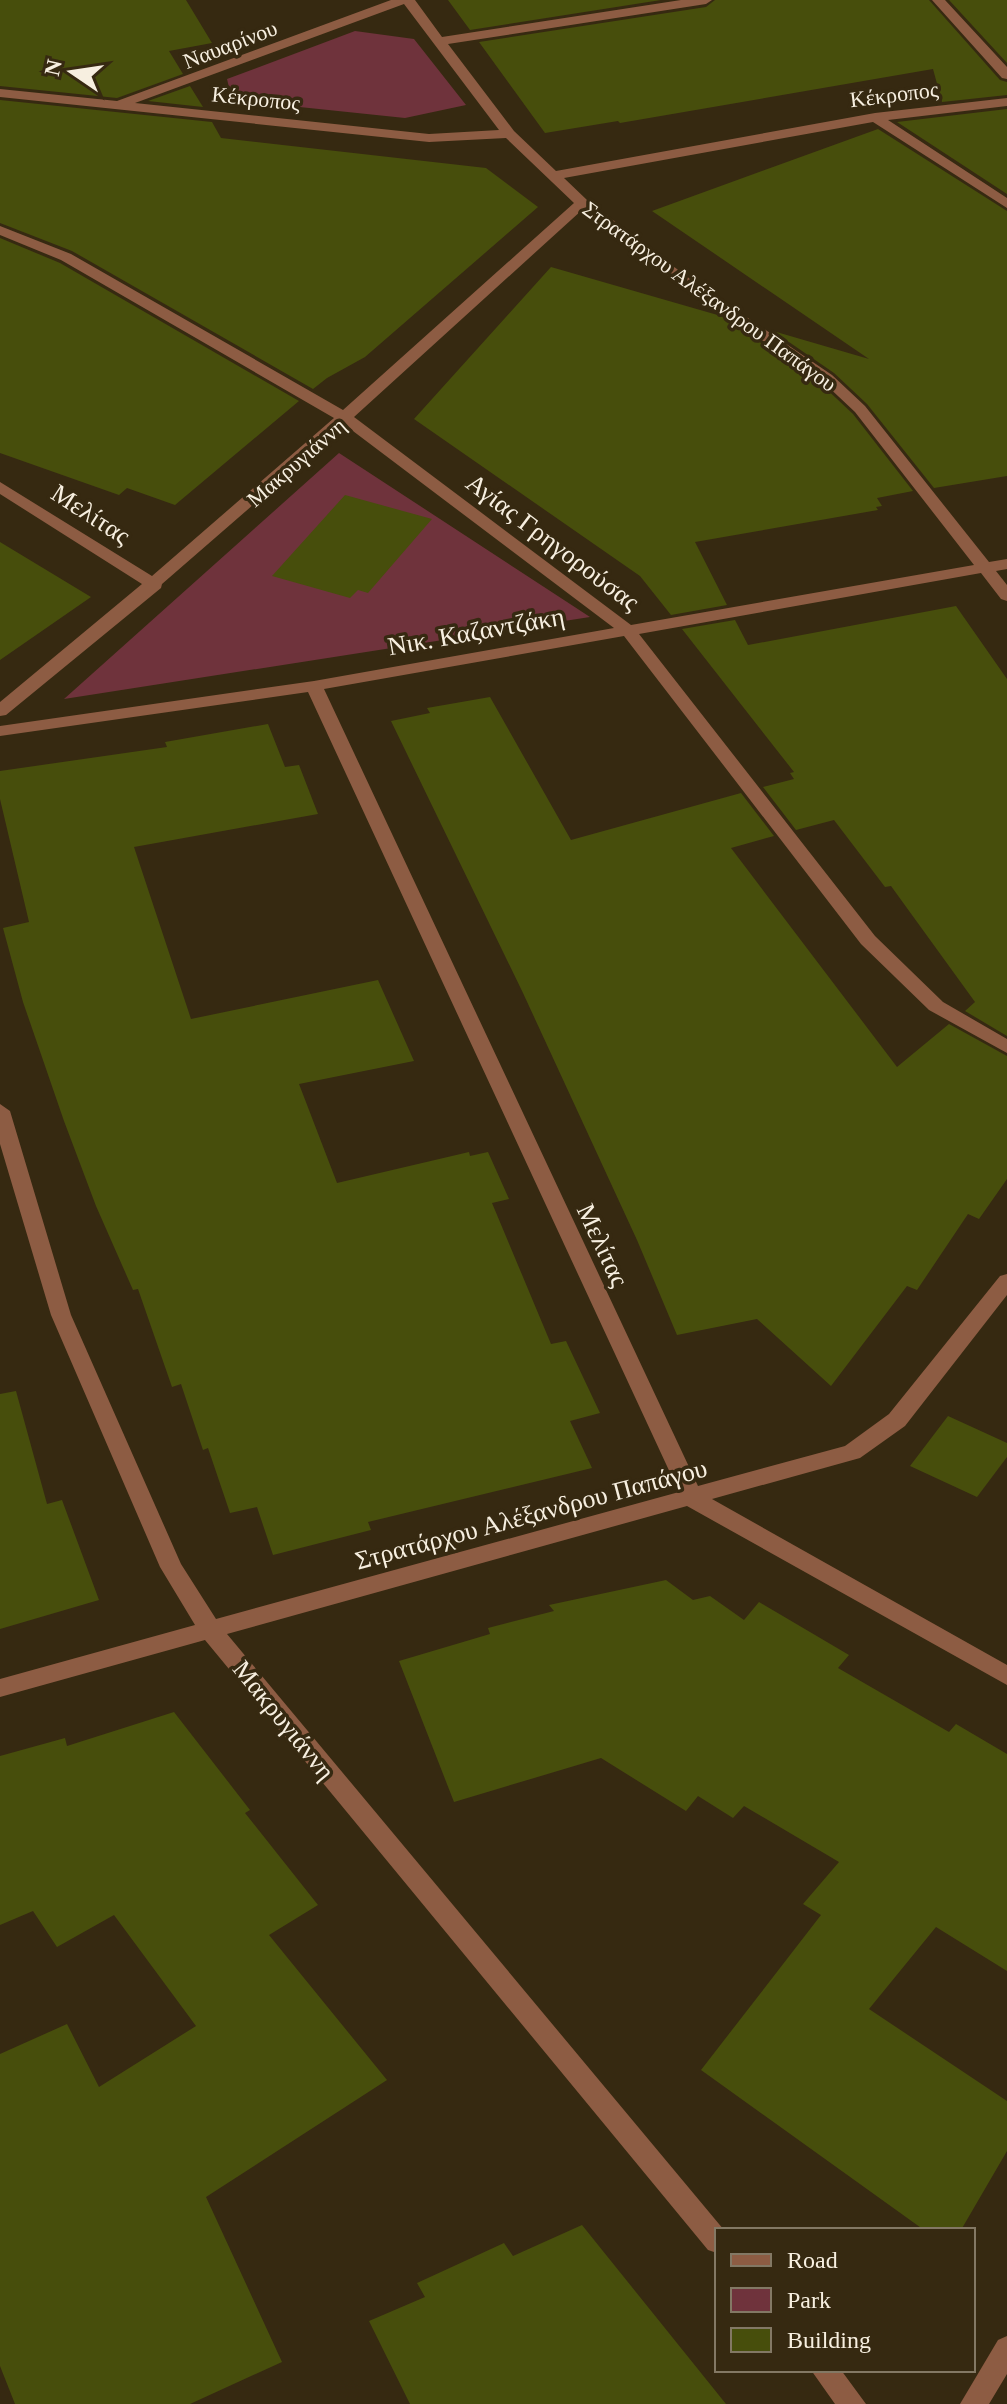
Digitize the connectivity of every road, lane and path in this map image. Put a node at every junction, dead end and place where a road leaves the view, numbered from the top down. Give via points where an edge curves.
1 (406, 0) edge
2 (706, 0) edge
3 (938, 0) edge
4 (440, 41) junction
5 (1007, 75) edge
6 (0, 93) edge
7 (1007, 102) edge
8 (115, 105) junction
9 (875, 117) junction
10 (509, 134) junction
11 (552, 176) junction
12 (582, 203) junction
13 (1007, 204) edge
14 (0, 230) edge
15 (346, 418) junction
16 (0, 487) edge
17 (1007, 564) edge
18 (986, 568) junction
19 (155, 585) junction
20 (1007, 596) edge
21 (628, 631) junction
22 (314, 686) junction
23 (0, 711) edge
24 (0, 731) edge
25 (1007, 1047) edge
26 (0, 1111) edge
27 (1007, 1281) edge
28 (693, 1499) junction
29 (211, 1631) junction
30 (1007, 1676) edge
31 (0, 1688) edge
32 (715, 2239) edge
33 (1007, 2349) edge
34 (826, 2372) edge
35 (852, 2404) edge
36 (974, 2404) edge

1 - 4 street, Στρατάρχου Αλέξανδρου Παπάγου
1 - 8 street, Ναυαρίνου
2 - 4 street
3 - 5 street
4 - 10 street, Στρατάρχου Αλέξανδρου Παπάγου
6 - 8 street, Κέκροπος
7 - 9 street, Κέκροπος
8 - 10 street, Κέκροπος via 429,138
9 - 11 street, Κέκροπος
9 - 13 street
10 - 11 street, Στρατάρχου Αλέξανδρου Παπάγου
11 - 12 street, Στρατάρχου Αλέξανδρου Παπάγου
12 - 15 street, Μακρυγιάννη
12 - 18 street, Στρατάρχου Αλέξανδρου Παπάγου via 681,279 827,378 884,436
14 - 15 street, Αγίας Γρηγορούσας via 66,257
15 - 19 street, Μακρυγιάννη
15 - 21 street, Αγίας Γρηγορούσας
16 - 19 street, Μελίτας
17 - 18 street, Νικ. Καζαντζάκη
18 - 20 street, Στρατάρχου Αλέξανδρου Παπάγου
18 - 21 street, Νικ. Καζαντζάκη
19 - 23 street, Μακρυγιάννη
21 - 22 street, Νικ. Καζαντζάκη
21 - 25 street, Αγίας Γρηγορούσας via 868,940 936,1006
22 - 24 street, Νικ. Καζαντζάκη
22 - 28 street, Μελίτας
26 - 29 street, Μακρυγιάννη via 61,1315 171,1567
27 - 28 street, Στρατάρχου Αλέξανδρου Παπάγου via 897,1420 852,1452
28 - 29 street, Στρατάρχου Αλέξανδρου Παπάγου
28 - 30 street
29 - 31 street, Στρατάρχου Αλέξανδρου Παπάγου
29 - 32 street, Μακρυγιάννη
33 - 36 street
34 - 35 street

